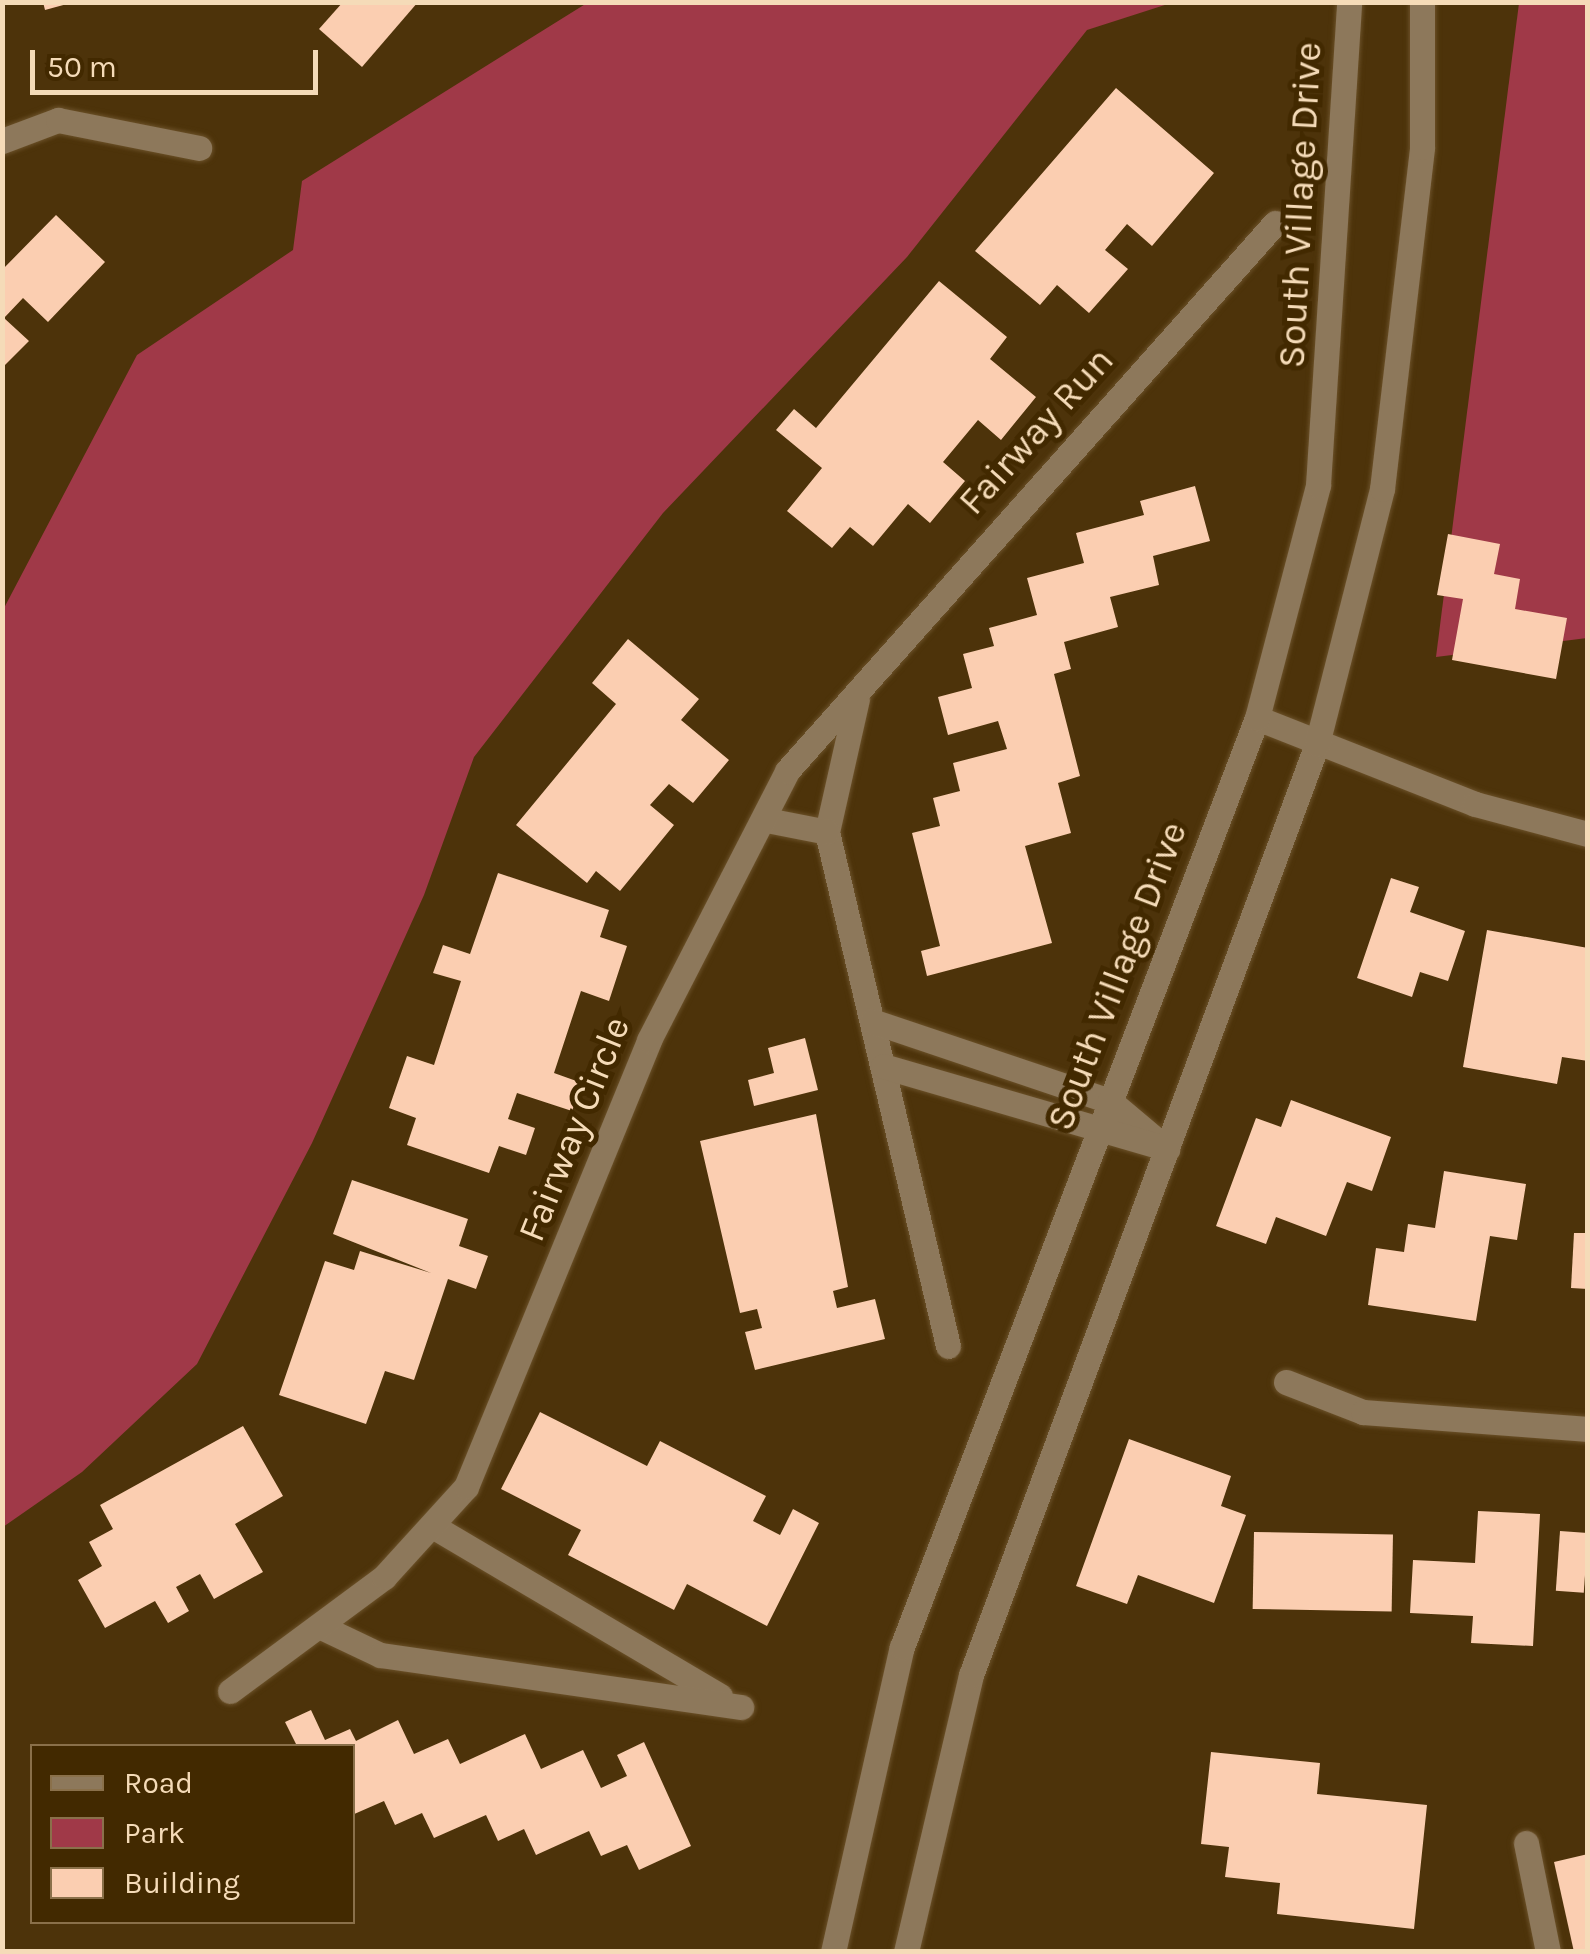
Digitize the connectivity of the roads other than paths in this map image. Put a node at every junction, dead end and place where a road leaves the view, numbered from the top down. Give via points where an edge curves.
1 (1349, 2) edge
2 (1422, 2) edge
3 (2, 141) edge
4 (199, 148) dead end
5 (1275, 223) dead end
6 (858, 695) junction
7 (1257, 718) junction
8 (1317, 744) junction
9 (766, 820) junction
10 (827, 832) junction
11 (1588, 834) edge
12 (872, 1021) junction
13 (882, 1066) junction
14 (1110, 1101) junction
15 (1098, 1132) junction
16 (1167, 1149) junction
17 (948, 1346) dead end
18 (1286, 1382) dead end
19 (1588, 1429) edge
20 (436, 1528) junction
21 (319, 1626) junction
22 (230, 1692) dead end
23 (1526, 1843) dead end
24 (834, 1952) edge
25 (906, 1952) edge
26 (1548, 1952) edge

1 - 7 street, South Village Drive via 1318,485
2 - 8 street via 1422,147 1382,488
3 - 4 street via 58,120
5 - 6 street, Fairway Run
6 - 9 street, Fairway Run via 787,771
6 - 10 street, Fairway Run
7 - 8 street
7 - 14 street, South Village Drive
8 - 11 street
8 - 16 street
9 - 10 street
9 - 20 street, Fairway Circle via 649,1040 490,1435
10 - 12 street, Fairway Run
12 - 13 street, Fairway Run
12 - 14 street
13 - 15 street
13 - 17 street, Fairway Run
14 - 15 street, South Village Drive
14 - 16 street
15 - 16 street
15 - 24 street, South Village Drive via 902,1647
16 - 25 street via 971,1675
18 - 19 street via 1363,1412
20 - 21 street, Fairway Circle
20 - 21 street via 741,1707 380,1656
21 - 22 street, Fairway Circle
23 - 26 street

